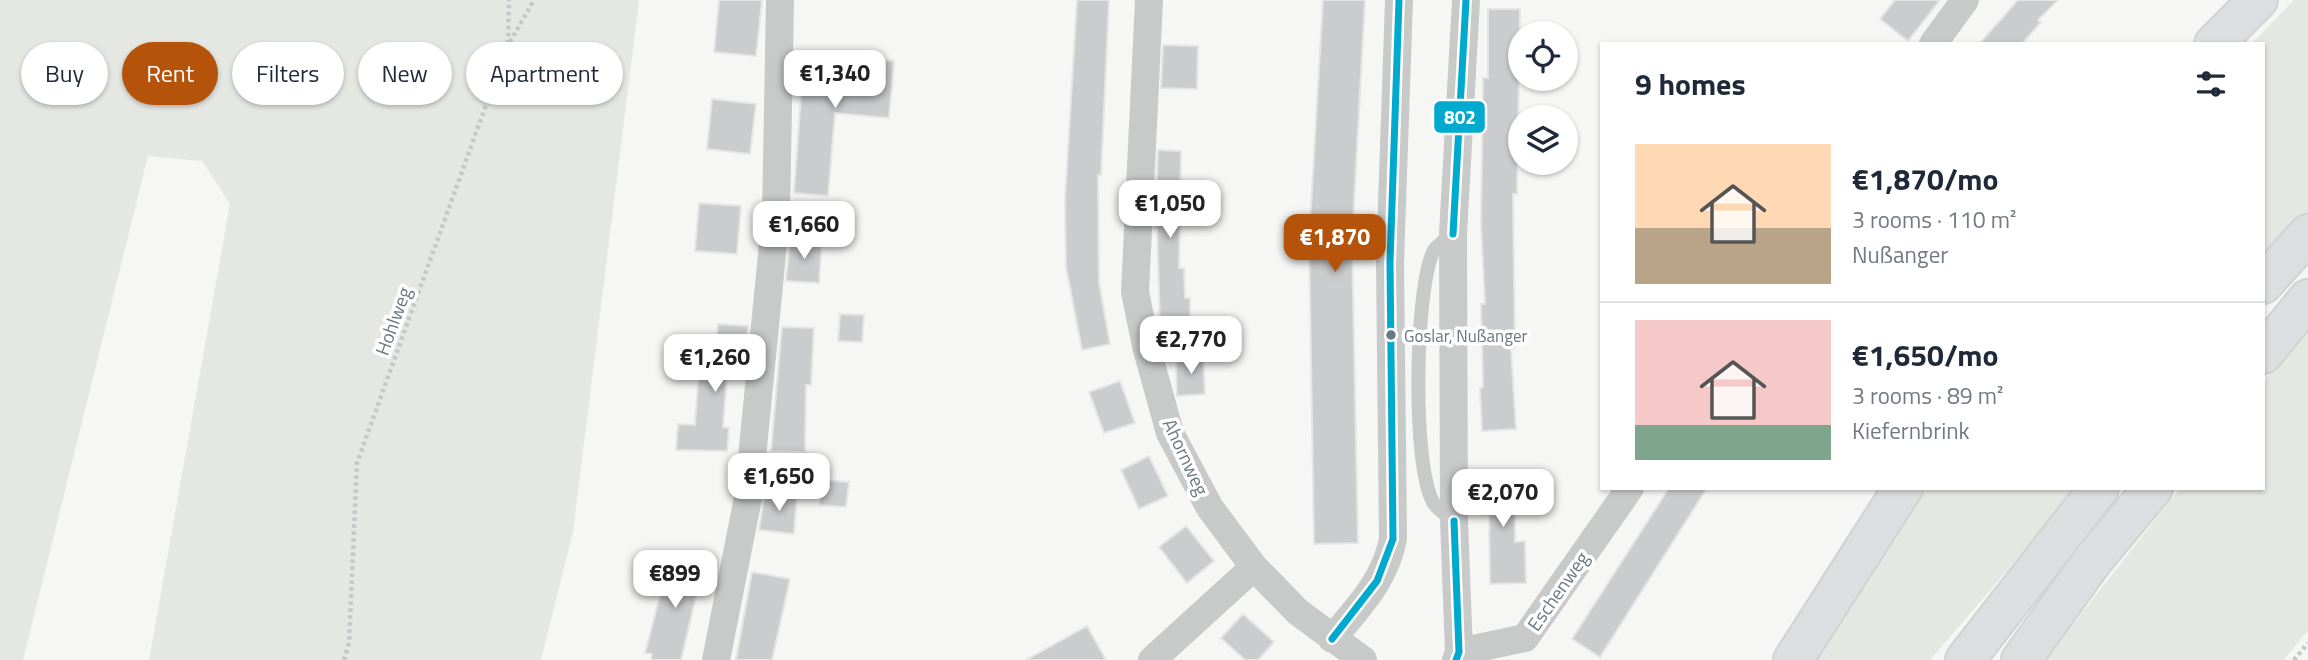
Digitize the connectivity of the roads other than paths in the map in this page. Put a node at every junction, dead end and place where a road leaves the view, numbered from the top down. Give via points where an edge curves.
1 (780, 0) edge
2 (1149, 0) edge
3 (1399, 0) edge
4 (1466, 0) edge
5 (1965, 0) edge
6 (2258, 0) edge
7 (1934, 42) edge
8 (2216, 42) edge
9 (2308, 234) edge
10 (2265, 282) edge
11 (2308, 299) edge
12 (2265, 352) edge
13 (1629, 490) edge
14 (1902, 490) edge
15 (2097, 490) edge
16 (2151, 490) edge
17 (1254, 566) junction
18 (1332, 639) junction
19 (1457, 656) edge
20 (716, 660) edge
21 (1152, 660) edge
22 (1363, 660) edge
23 (1793, 660) edge
24 (1965, 660) edge
25 (2021, 660) edge

1 - 20 street via 775,227 748,498
2 - 17 street, Ahornweg via 1135,292 1170,433 1210,508
3 - 18 street via 1390,263 1393,539 1378,583
4 - 19 street via 1453,234
5 - 7 street
6 - 8 main road
9 - 10 main road
11 - 12 main road
13 - 19 street, Eschenweg via 1525,638
14 - 23 main road
15 - 24 main road
16 - 25 main road via 2094,559
17 - 18 street, Ahornweg via 1298,612
17 - 21 street
18 - 22 street, Ahornweg

